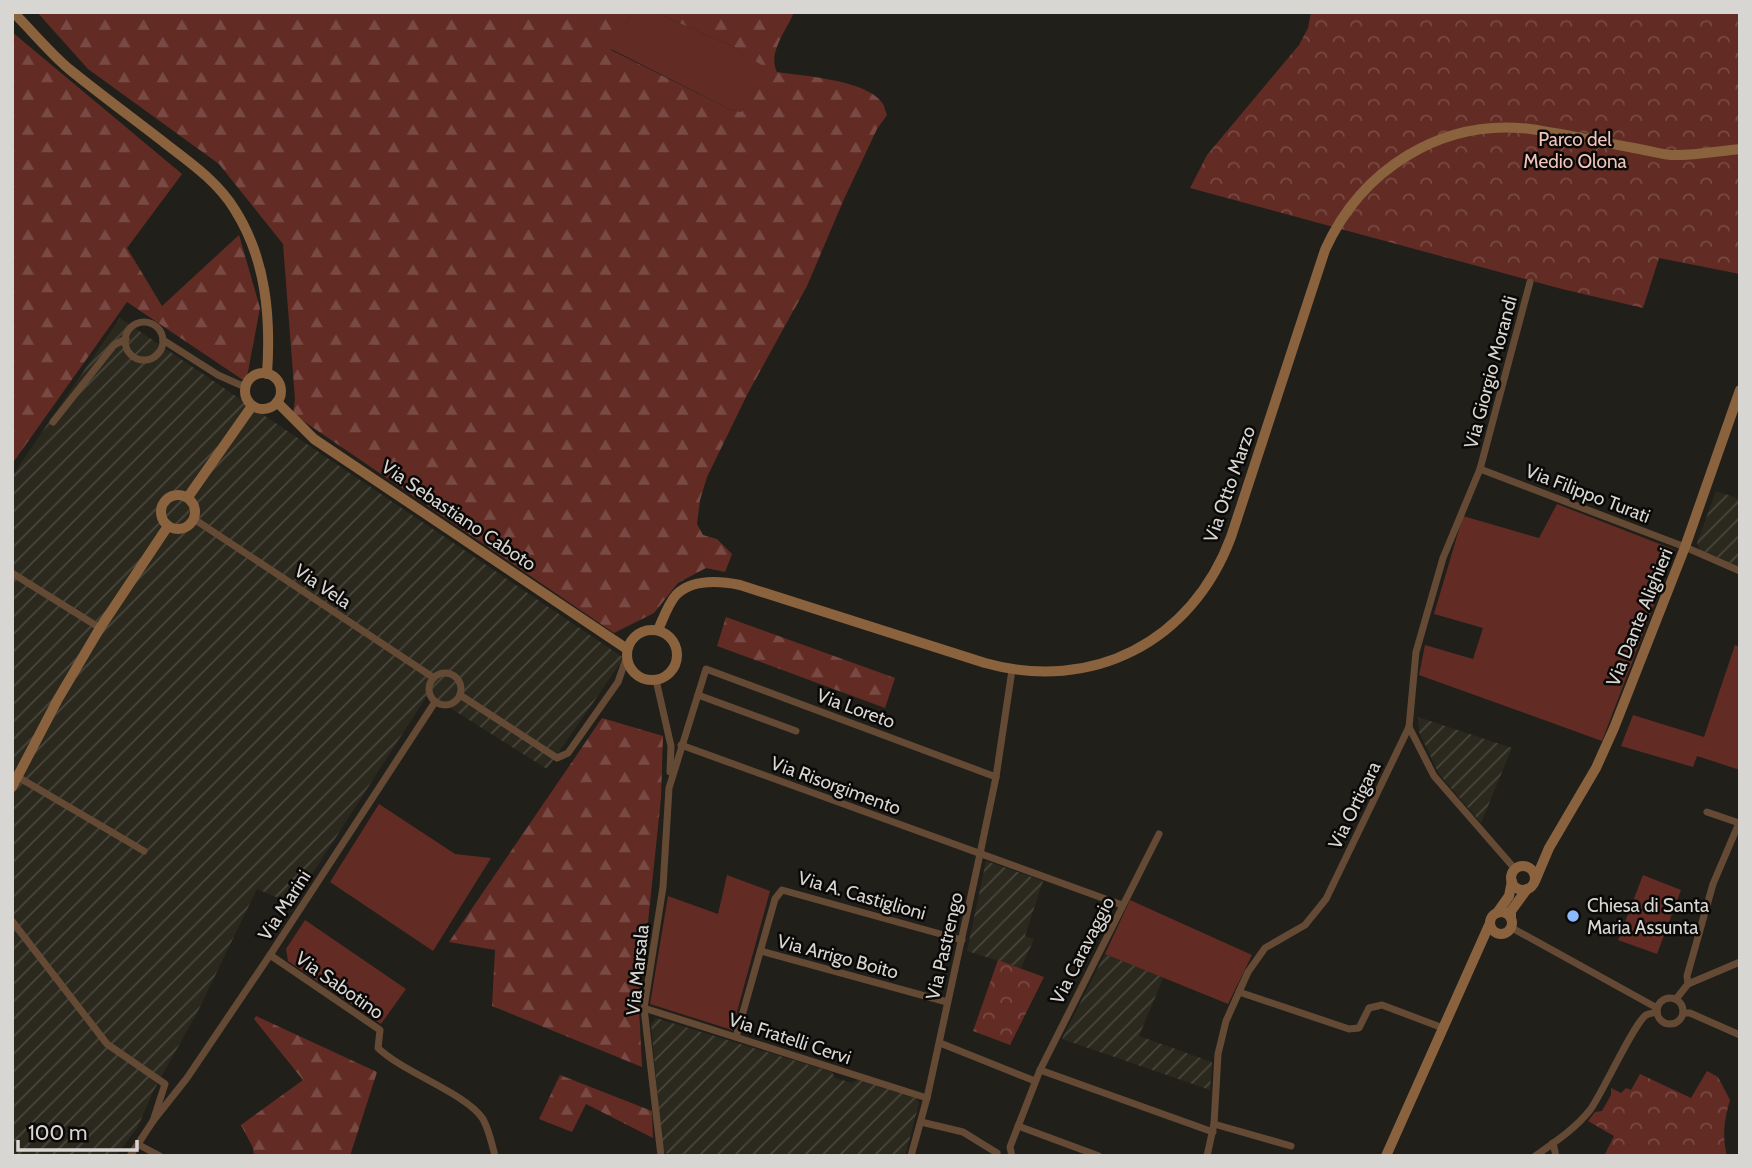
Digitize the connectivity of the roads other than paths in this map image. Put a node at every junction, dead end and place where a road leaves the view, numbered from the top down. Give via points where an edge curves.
1 (13, 12) edge
2 (1740, 149) edge
3 (1530, 282) dead end
4 (126, 339) junction
5 (163, 340) junction
6 (267, 374) junction
7 (245, 387) junction
8 (1740, 390) edge
9 (277, 402) junction
10 (252, 406) junction
11 (52, 422) dead end
12 (1480, 469) junction
13 (188, 498) junction
14 (194, 519) junction
15 (168, 526) junction
16 (1685, 547) junction
17 (1740, 571) edge
18 (12, 573) edge
19 (100, 628) junction
20 (658, 630) junction
21 (627, 654) junction
22 (706, 669) joint
23 (1012, 670) junction
24 (433, 678) junction
25 (656, 680) junction
26 (460, 695) junction
27 (698, 695) junction
28 (435, 702) junction
29 (1409, 727) junction
30 (796, 731) dead end
31 (681, 745) junction
32 (19, 777) junction
33 (996, 777) junction
34 (12, 787) edge
35 (668, 788) junction
36 (1707, 812) dead end
37 (1159, 834) dead end
38 (1549, 848) junction
39 (144, 851) dead end
40 (980, 854) junction
41 (1520, 867) junction
42 (1512, 881) junction
43 (1531, 885) junction
44 (1122, 905) junction
45 (1497, 913) junction
46 (12, 921) edge
47 (1511, 922) junction
48 (1490, 923) junction
49 (1502, 934) junction
50 (962, 940) junction
51 (1481, 946) junction
52 (761, 951) junction
53 (270, 955) junction
54 (1740, 962) edge
55 (1688, 984) junction
56 (1239, 992) junction
57 (1675, 999) junction
58 (947, 1002) junction
59 (644, 1008) junction
60 (1657, 1010) junction
61 (1683, 1013) junction
62 (1443, 1028) junction
63 (1740, 1035) edge
64 (736, 1037) junction
65 (940, 1043) junction
66 (1040, 1070) junction
67 (1035, 1081) junction
68 (927, 1098) junction
69 (153, 1121) junction
70 (921, 1122) junction
71 (1018, 1126) junction
72 (1213, 1128) junction
73 (1553, 1143) junction
74 (139, 1145) junction
75 (1291, 1146) dead end
76 (997, 1153) dead end
77 (130, 1156) edge
78 (160, 1156) edge
79 (495, 1156) edge
80 (661, 1156) edge
81 (911, 1156) edge
82 (1012, 1156) edge
83 (1099, 1156) edge
84 (1206, 1156) edge
85 (1386, 1156) edge
86 (1535, 1156) edge
87 (1556, 1156) edge

1 - 6 street via 56,58 200,170 234,207 255,248 261,272 268,313
2 - 23 street, Via Otto Marzo via 1671,155 1542,131 1500,128 1445,138 1395,163 1354,201 1328,243 1231,537 1203,592 1172,626 1119,658 1068,671
3 - 12 street, Via Giorgio Morandi
4 - 5 street via 131,328 148,323 158,328
4 - 5 street via 128,351 144,360 156,356
4 - 11 street via 114,345
5 - 7 street
6 - 7 street via 256,374
6 - 9 street, Via Sebastiano Caboto via 279,385
7 - 10 street
8 - 16 street, Via Dante Alighieri
9 - 10 street via 262,409
9 - 21 street, Via Sebastiano Caboto via 314,439
10 - 13 street
12 - 16 street, Via Filippo Turati
12 - 29 street, Via Ortigara via 1443,558 1416,652
13 - 14 street via 194,505
13 - 15 street via 176,495 166,500 161,516
14 - 15 street via 183,529
14 - 24 street, Via Vela
15 - 19 street
16 - 17 street, Via Filippo Turati
16 - 38 street, Via Dante Alighieri via 1605,748
18 - 19 street
19 - 32 street
20 - 21 street via 635,635
20 - 23 street, Via Otto Marzo via 677,593 699,583 730,582
20 - 25 street via 672,639 677,656 671,672
21 - 25 street via 634,673
21 - 26 street, Via Vela via 618,682 568,753 557,758
22 - 27 street, Via Marsala
22 - 33 street, Via Loreto
23 - 33 street, Via Pastrengo
24 - 26 street, Via Vela via 443,673 454,676 461,685
24 - 28 street via 429,693
25 - 35 street, Via Marsala via 671,746
26 - 28 street via 449,705
27 - 30 street
27 - 31 street, Via Marsala
28 - 53 street, Via Marini
29 - 41 street via 1434,776
29 - 56 street, Via Ortigara via 1326,899 1305,925 1265,948
31 - 35 street, Via Marsala
31 - 40 street, Via Risorgimento
32 - 34 street
32 - 39 street
33 - 40 street, Via Pastrengo
35 - 59 street, Via Marsala via 663,887
36 - 55 street via 1739,823 1705,908
37 - 44 street, Via Caravaggio
38 - 41 street, Via Dante Alighieri
38 - 43 street, Via Dante Alighieri
40 - 44 street, Via Risorgimento
40 - 50 street, Via Pastrengo
41 - 42 street
41 - 43 street via 1533,870
42 - 43 street via 1518,889
42 - 45 street via 1509,896
43 - 47 street, Via Dante Alighieri via 1511,911
44 - 66 street, Via Caravaggio
45 - 47 street via 1504,912
45 - 48 street
46 - 69 street via 107,1044 164,1084
47 - 49 street, Via Dante Alighieri
47 - 60 street
48 - 49 street via 1494,932
48 - 51 street
49 - 51 street, Via Dante Alighieri
50 - 52 street, Via A. Castiglioni via 786,890 775,899
50 - 58 street, Via Pastrengo
51 - 62 street
52 - 58 street, Via Arrigo Boito
52 - 64 street, Via A. Castiglioni
53 - 69 street, Via Marini
53 - 79 street, Via Sabotino via 380,1030 378,1048 390,1059 474,1110 486,1125
54 - 55 street
55 - 57 street
56 - 62 street via 1349,1030 1359,1028 1369,1009 1382,1005
56 - 72 street, Via Ortigara via 1218,1054
57 - 60 street via 1667,998
57 - 61 street
58 - 65 street, Via Pastrengo
59 - 64 street, Via Fratelli Cervi
59 - 80 street, Via Marsala
60 - 61 street via 1661,1021 1670,1024
60 - 73 street via 1636,1027 1588,1112
61 - 63 street
62 - 85 street
64 - 68 street, Via Fratelli Cervi
65 - 67 street
65 - 68 street, Via Pastrengo
66 - 67 street, Via Caravaggio
66 - 72 street
67 - 71 street, Via Caravaggio
68 - 70 street, Via Pastrengo
69 - 74 street
70 - 76 street via 963,1132
70 - 81 street, Via Pastrengo
71 - 82 street, Via Caravaggio via 1010,1147
71 - 83 street
72 - 75 street
72 - 84 street, Via Ortigara
73 - 86 street
73 - 87 street
74 - 77 street
74 - 78 street

